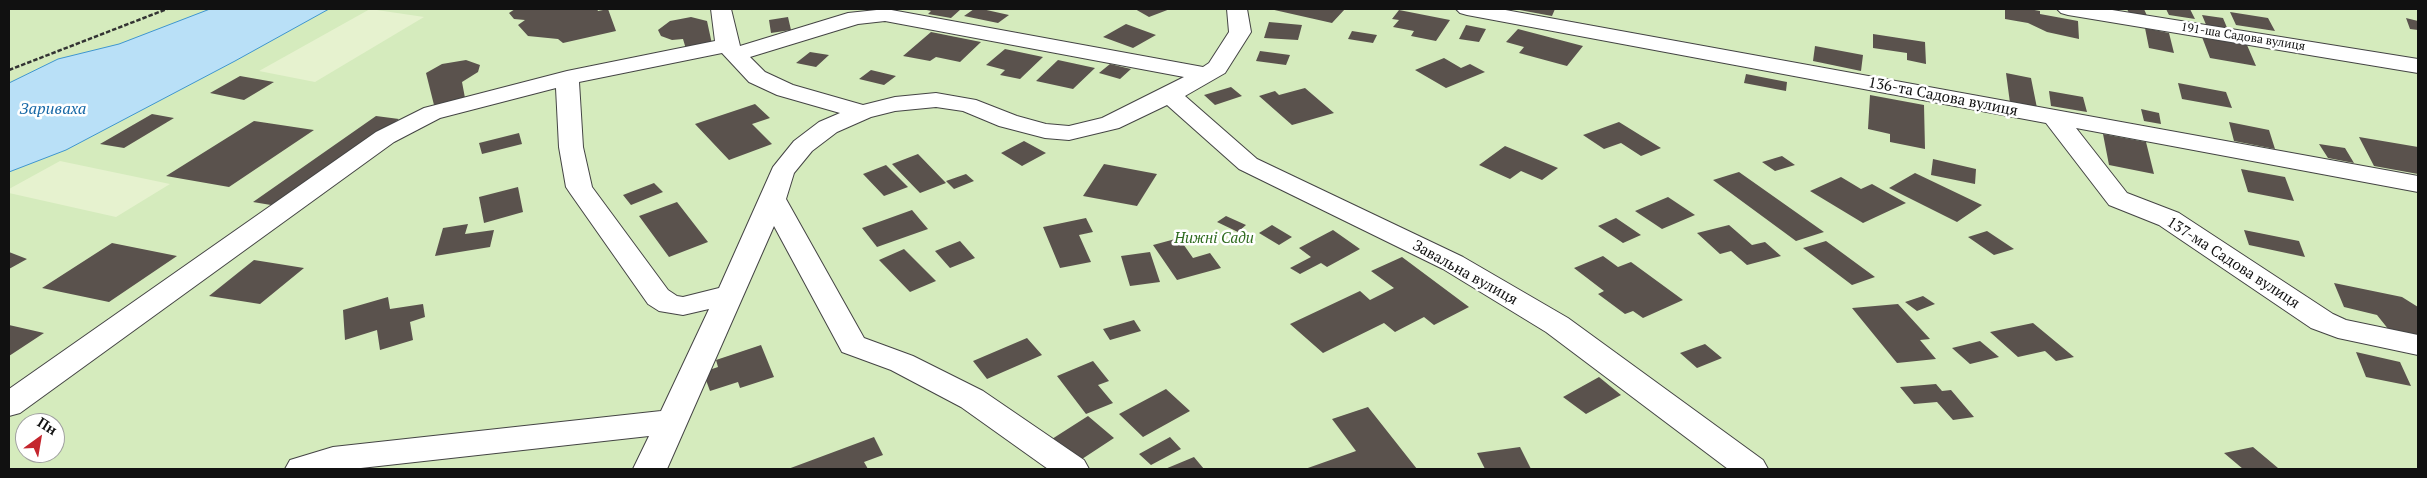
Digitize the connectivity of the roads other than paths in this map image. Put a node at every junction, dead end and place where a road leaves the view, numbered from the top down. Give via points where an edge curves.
1 (721, 9) edge
2 (1237, 9) edge
3 (1467, 9) edge
4 (2068, 9) edge
5 (731, 50) junction
6 (2418, 66) edge
7 (1205, 74) junction
8 (568, 78) junction
9 (1170, 94) junction
10 (863, 112) junction
11 (2055, 118) junction
12 (2418, 184) edge
13 (773, 199) junction
14 (731, 294) junction
15 (2418, 345) edge
16 (9, 405) edge
17 (670, 422) junction
18 (302, 469) edge
19 (650, 469) edge
20 (1072, 469) edge
21 (1750, 469) edge

1 - 5 street
2 - 7 street via 1240,32 1217,68
3 - 11 street, 136-та Садова вулиця
4 - 6 street, 191-ша Садова вулиця
5 - 7 street via 856,18 885,15
5 - 8 street
5 - 10 street via 757,77 785,90
7 - 9 street
8 - 14 street via 571,147 579,187 658,297 669,304 683,306
8 - 16 street via 432,113 385,137
9 - 10 street via 1110,123 1069,133 1045,131 968,105 936,100 895,104
9 - 21 street, Завальна вулиця via 1248,164 1453,262 1557,325
10 - 13 street via 828,127 803,146 782,172
11 - 12 street, 136-та Садова вулиця
11 - 15 street, 137-ма Садова вулиця via 2118,199 2169,219 2322,321 2338,328
13 - 14 street
13 - 20 street via 853,345 902,363 972,399
14 - 17 street
17 - 18 street via 333,459
17 - 19 street

